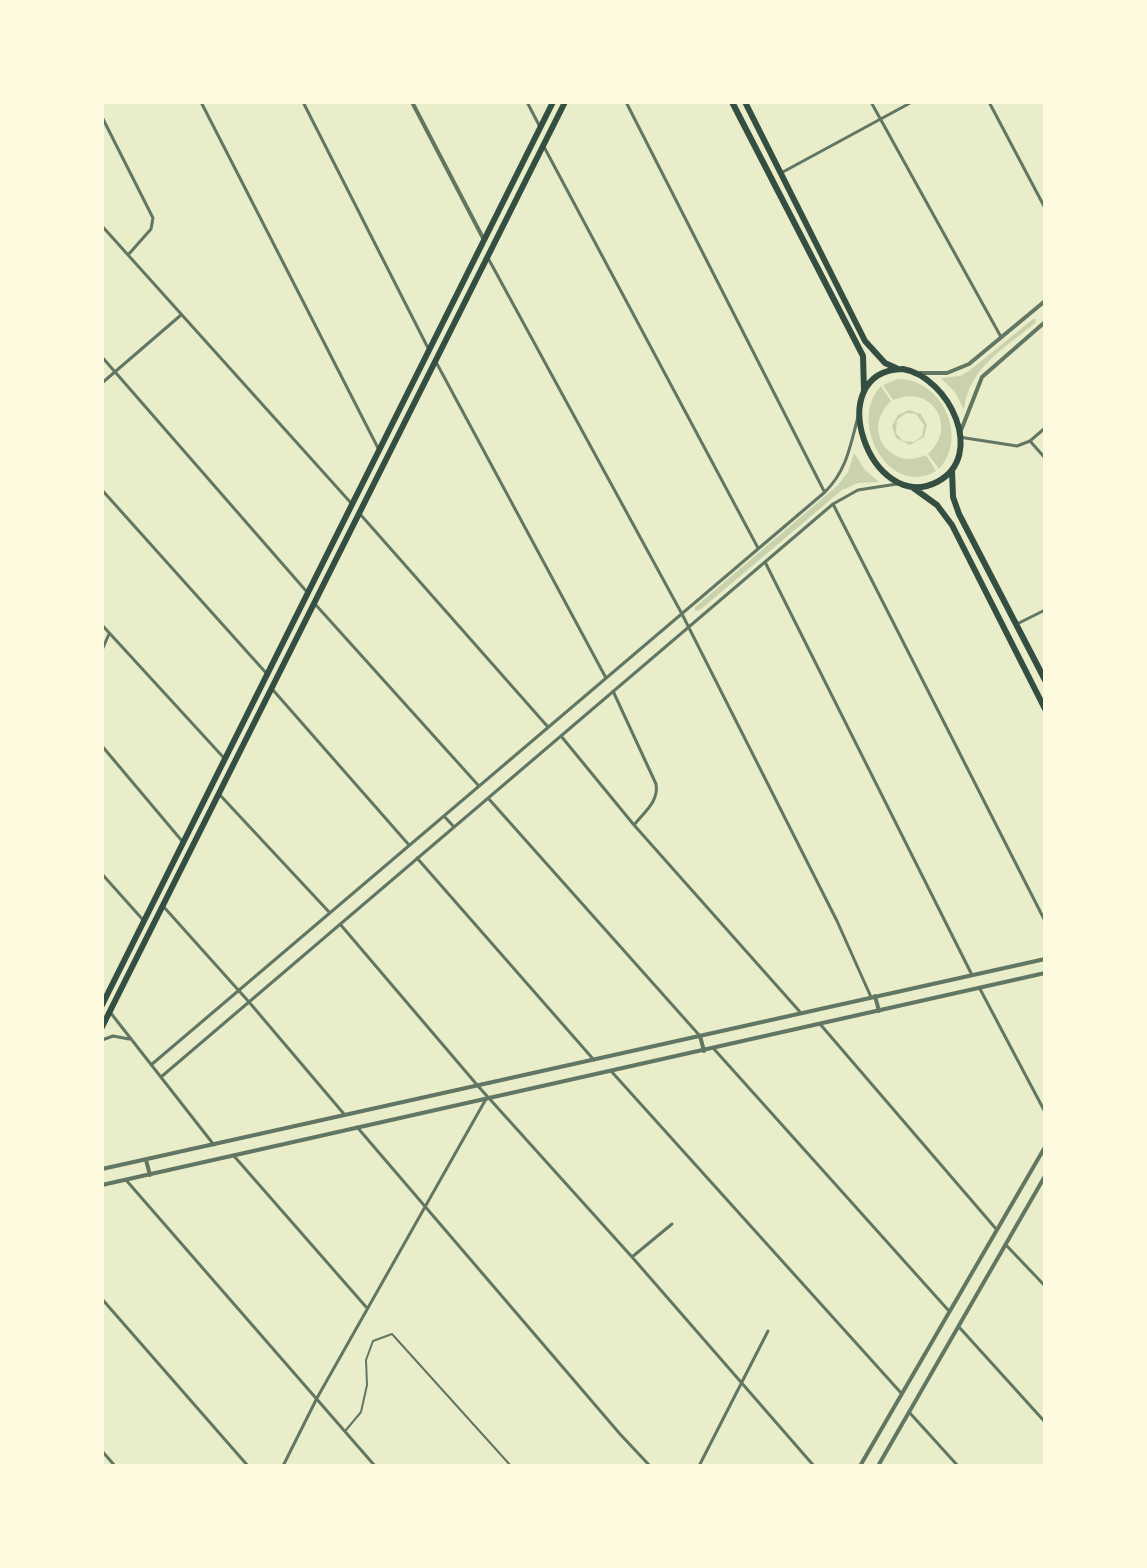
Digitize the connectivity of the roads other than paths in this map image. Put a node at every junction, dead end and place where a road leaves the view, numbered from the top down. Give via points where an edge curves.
1 (201, 102) edge
2 (303, 102) edge
3 (412, 102) edge
4 (527, 102) edge
5 (553, 102) edge
6 (565, 102) edge
7 (626, 102) edge
8 (732, 102) edge
9 (745, 102) edge
10 (871, 102) edge
11 (912, 102) edge
12 (989, 102) edge
13 (102, 117) edge
14 (881, 119) junction
15 (540, 127) junction
16 (543, 145) junction
17 (780, 174) junction
18 (1045, 208) edge
19 (102, 226) edge
20 (484, 239) junction
21 (128, 255) junction
22 (488, 258) junction
23 (1045, 301) edge
24 (181, 315) junction
25 (1045, 322) edge
26 (1002, 338) junction
27 (429, 350) junction
28 (102, 357) edge
29 (436, 362) junction
30 (900, 369) junction
31 (115, 372) junction
32 (916, 373) junction
33 (102, 383) edge
34 (864, 393) junction
35 (859, 414) junction
36 (1045, 428) edge
37 (960, 436) junction
38 (1030, 441) junction
39 (379, 450) junction
40 (1045, 458) edge
41 (952, 469) junction
42 (906, 484) junction
43 (102, 490) edge
44 (825, 492) junction
45 (352, 504) junction
46 (833, 504) junction
47 (360, 514) junction
48 (759, 549) junction
49 (765, 562) junction
50 (307, 593) junction
51 (315, 604) junction
52 (1045, 610) edge
53 (682, 614) junction
54 (1017, 624) junction
55 (102, 625) edge
56 (688, 627) junction
57 (109, 634) junction
58 (102, 650) edge
59 (267, 674) junction
60 (606, 678) junction
61 (1045, 680) edge
62 (273, 690) junction
63 (613, 691) junction
64 (1045, 709) edge
65 (548, 727) junction
66 (561, 736) junction
67 (102, 746) edge
68 (225, 758) junction
69 (479, 786) junction
70 (219, 794) junction
71 (488, 798) junction
72 (444, 816) junction
73 (634, 825) junction
74 (454, 827) junction
75 (183, 843) junction
76 (409, 845) junction
77 (417, 858) junction
78 (102, 874) edge
79 (163, 906) junction
80 (330, 913) junction
81 (144, 921) junction
82 (1045, 921) edge
83 (340, 924) junction
84 (1045, 959) edge
85 (1045, 973) edge
86 (972, 975) junction
87 (980, 989) junction
88 (239, 990) junction
89 (104, 991) edge
90 (873, 997) junction
91 (249, 1002) junction
92 (102, 1005) edge
93 (109, 1011) junction
94 (879, 1011) junction
95 (801, 1013) junction
96 (820, 1024) junction
97 (102, 1027) edge
98 (700, 1036) junction
99 (102, 1040) edge
100 (132, 1040) junction
101 (714, 1049) junction
102 (704, 1051) junction
103 (594, 1060) junction
104 (151, 1065) junction
105 (611, 1071) junction
106 (161, 1077) junction
107 (478, 1086) junction
108 (488, 1098) junction
109 (1045, 1112) edge
110 (345, 1115) junction
111 (357, 1127) junction
112 (214, 1145) junction
113 (1045, 1147) edge
114 (234, 1156) junction
115 (146, 1160) junction
116 (102, 1169) edge
117 (150, 1175) junction
118 (1045, 1176) edge
119 (126, 1180) junction
120 (102, 1185) edge
121 (426, 1206) junction
122 (672, 1224) dead end
123 (998, 1231) junction
124 (1006, 1245) junction
125 (632, 1257) junction
126 (1045, 1286) edge
127 (102, 1299) edge
128 (367, 1308) junction
129 (950, 1313) junction
130 (959, 1327) junction
131 (768, 1331) dead end
132 (741, 1384) junction
133 (902, 1394) junction
134 (317, 1398) junction
135 (909, 1412) junction
136 (1045, 1422) edge
137 (345, 1431) junction
138 (102, 1451) edge
139 (115, 1466) edge
140 (248, 1466) edge
141 (283, 1466) edge
142 (375, 1466) edge
143 (511, 1466) edge
144 (650, 1466) edge
145 (699, 1466) edge
146 (814, 1466) edge
147 (860, 1466) edge
148 (878, 1466) edge
149 (958, 1466) edge

1 - 39 street
2 - 27 street
3 - 20 street
4 - 15 street
5 - 15 main road
6 - 16 main road
7 - 44 street
8 - 34 main road via 863,356
9 - 17 main road
10 - 14 street
11 - 14 street
12 - 18 street
13 - 21 street via 153,218 151,229
14 - 17 street
14 - 26 street
15 - 20 main road
16 - 22 main road
16 - 48 street
17 - 30 main road via 865,341 885,363
19 - 21 street
20 - 27 main road
21 - 24 street
22 - 29 main road
22 - 53 street
23 - 26 street
24 - 31 street
24 - 45 street
25 - 37 street via 982,377
26 - 32 street via 959,369
27 - 39 main road
28 - 31 street
29 - 47 main road
29 - 60 street
30 - 32 main road
30 - 34 main road via 877,377
31 - 33 street
31 - 50 street
32 - 37 main road via 944,394
34 - 35 main road
35 - 42 main road via 871,455 885,472
35 - 44 street via 845,466
36 - 38 street
37 - 38 street via 1017,446
37 - 41 main road
38 - 40 street
39 - 45 main road
41 - 42 main road via 936,482
41 - 54 main road via 959,514
42 - 46 street via 858,490
42 - 64 main road via 937,505 952,525
43 - 59 street
44 - 48 street
45 - 50 main road
46 - 49 street
46 - 82 street
47 - 51 main road
47 - 65 street
48 - 53 street
49 - 56 street
49 - 86 street
50 - 59 main road
51 - 62 main road
51 - 69 street
52 - 54 street
53 - 56 street
53 - 60 street
54 - 61 main road
55 - 57 street
56 - 63 street
56 - 90 street
57 - 58 street
57 - 68 street
59 - 68 main road
60 - 65 street
62 - 70 main road
62 - 76 street
63 - 66 street
63 - 73 street via 658,793
65 - 69 street
66 - 71 street
66 - 73 street
67 - 75 street
68 - 75 main road
69 - 72 street
70 - 79 main road
70 - 80 street
71 - 74 street
71 - 98 street
72 - 74 street
72 - 76 street
73 - 95 street
74 - 77 street
75 - 81 main road
76 - 80 street
77 - 83 street
77 - 103 street
78 - 81 street
79 - 88 street
79 - 93 main road
80 - 88 street
81 - 89 main road
83 - 91 street
83 - 107 street
84 - 86 street
85 - 87 street
86 - 90 street
87 - 94 street
87 - 109 street
88 - 91 street
88 - 104 street
89 - 92 main road
90 - 94 street
90 - 95 street
91 - 106 street
91 - 110 street
93 - 97 main road
93 - 100 street
94 - 96 street
95 - 98 street
96 - 101 street
96 - 123 street
98 - 102 street
98 - 103 street
99 - 100 street
100 - 104 street
101 - 102 street
101 - 129 street
102 - 105 street
103 - 107 street
104 - 106 street
105 - 108 street
105 - 133 street
106 - 112 street
107 - 108 street
107 - 110 street
108 - 111 street
108 - 121 street
108 - 125 street
110 - 112 street
111 - 114 street
111 - 121 street
112 - 115 street
113 - 123 street
114 - 117 street
114 - 128 street
115 - 116 street
115 - 117 street
117 - 119 street
118 - 124 street
119 - 120 street
119 - 134 street
121 - 128 street
121 - 144 street
122 - 125 street
123 - 129 street
124 - 126 street
124 - 130 street
125 - 132 street
127 - 140 street
128 - 134 street
129 - 133 street
130 - 135 street
130 - 136 street
131 - 132 street
132 - 145 street
132 - 146 street
133 - 147 street
134 - 137 street
134 - 141 street
135 - 148 street
135 - 149 street
137 - 142 street
137 - 143 lane via 361,1412 373,1341 392,1334
138 - 139 street

